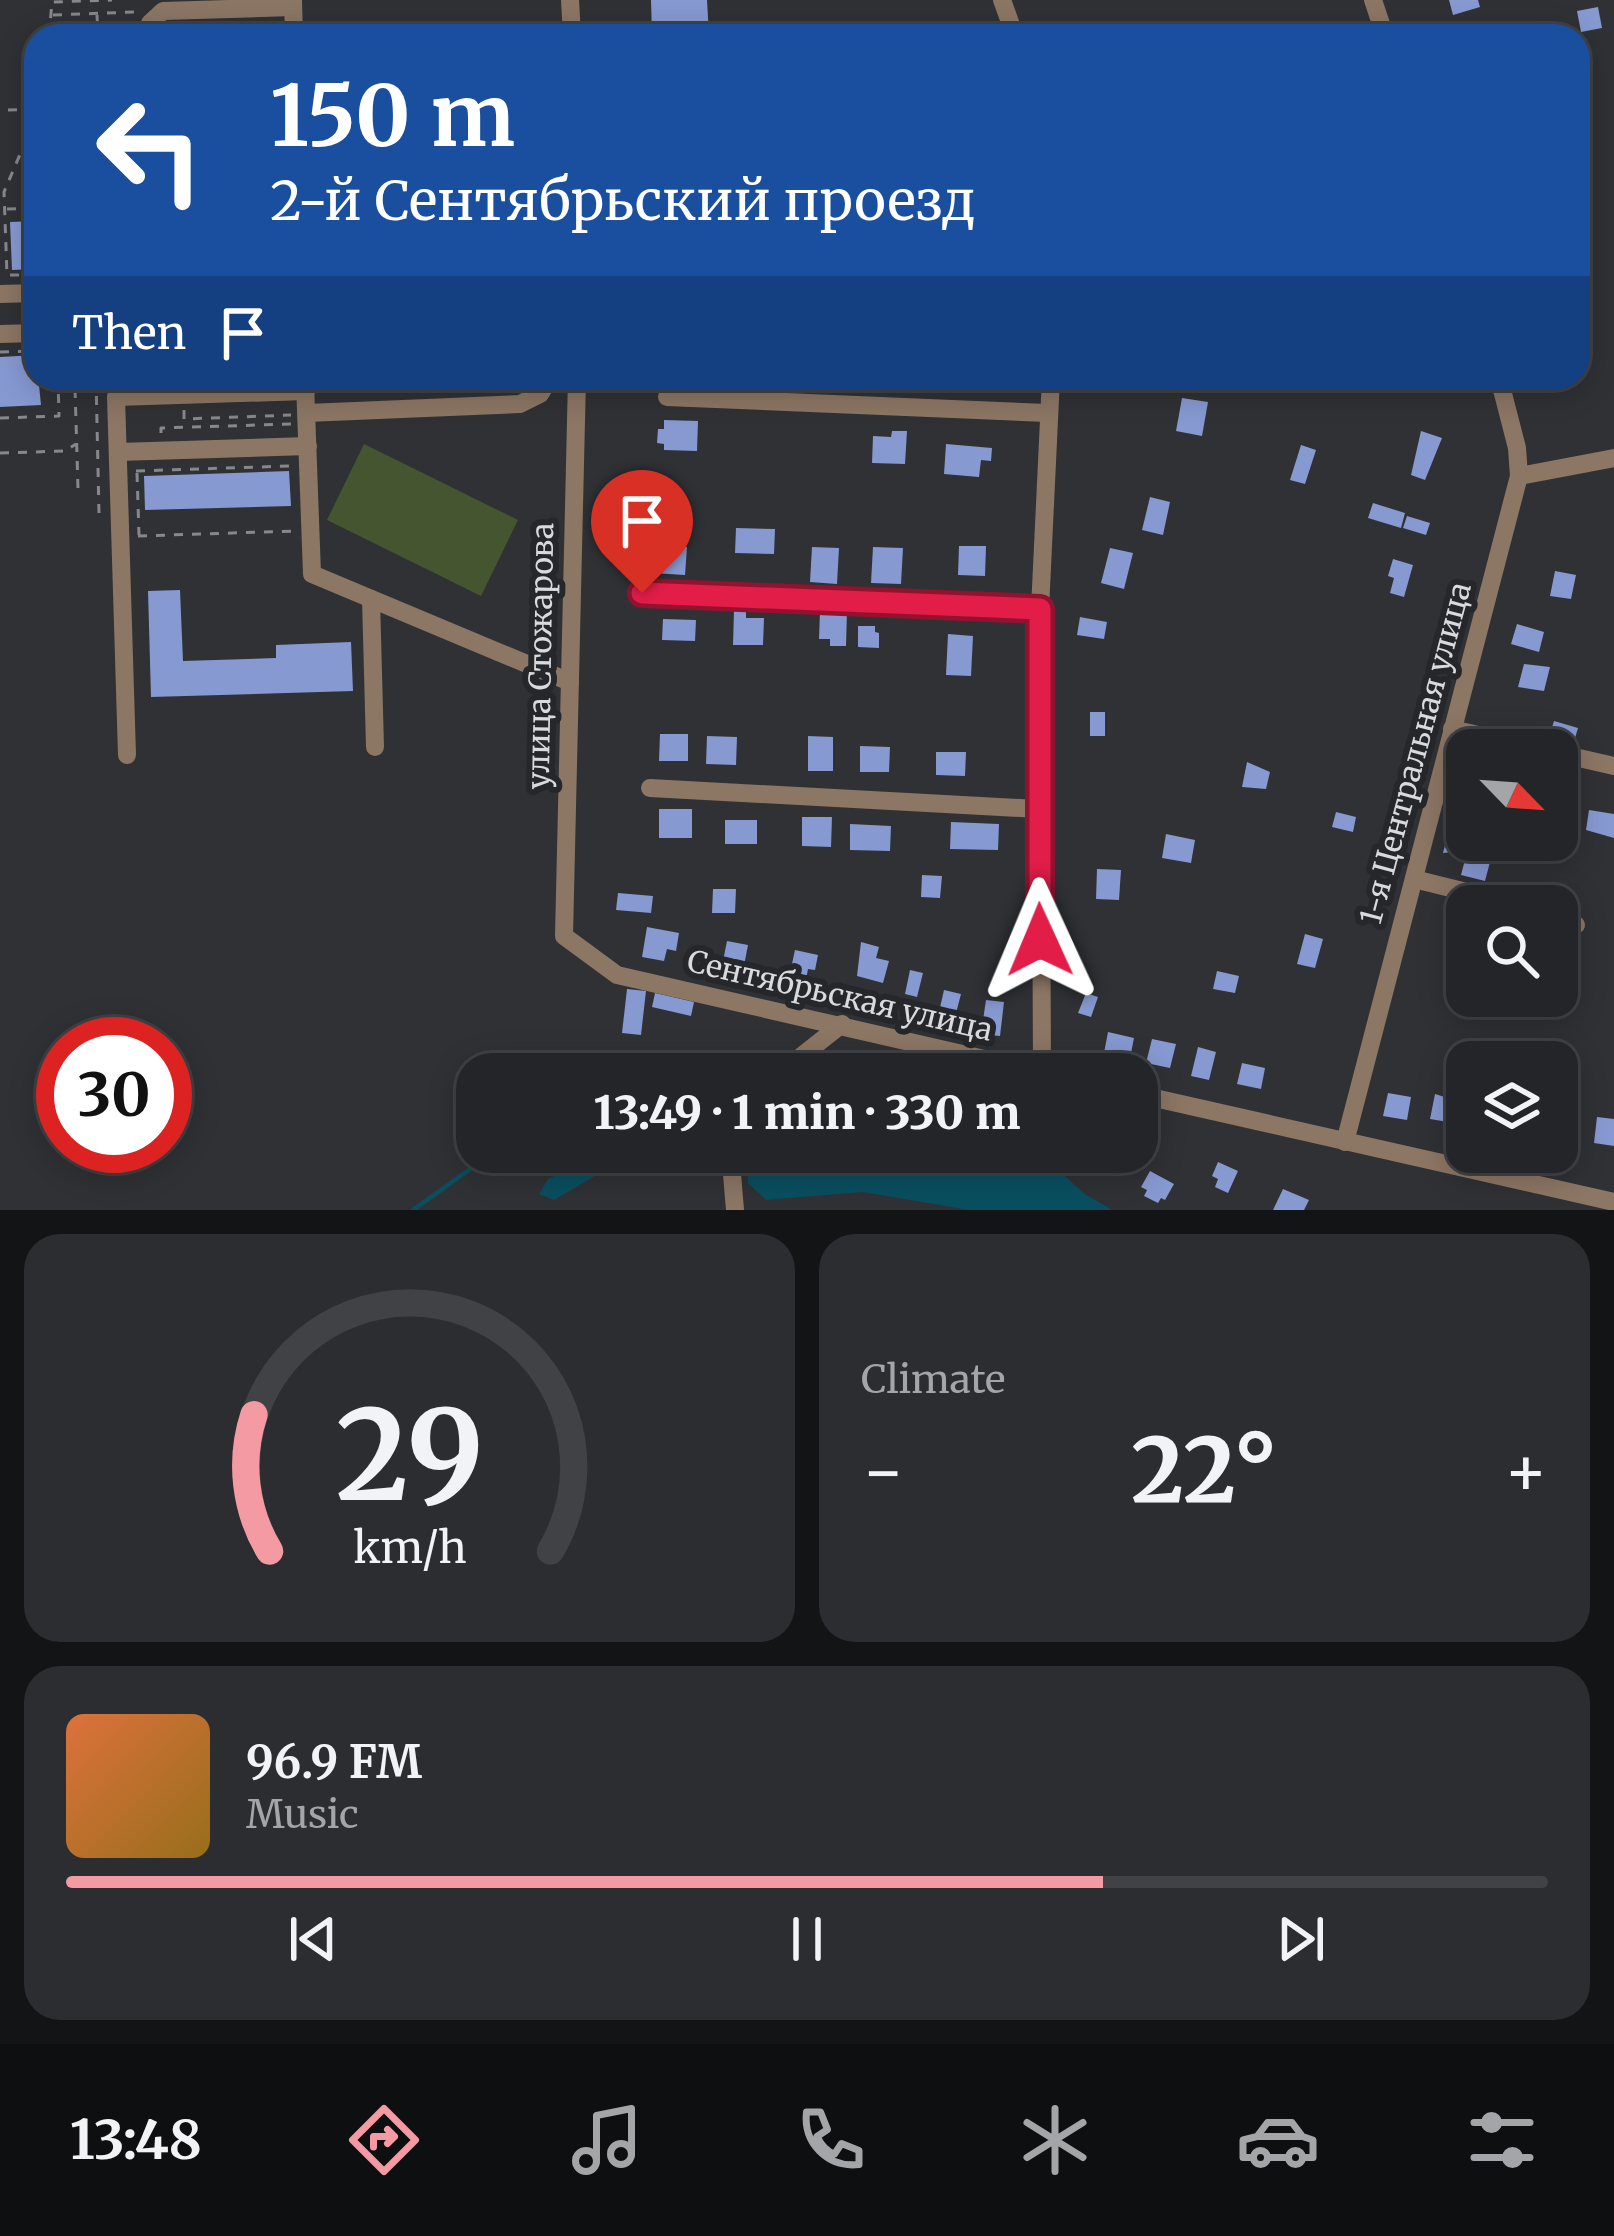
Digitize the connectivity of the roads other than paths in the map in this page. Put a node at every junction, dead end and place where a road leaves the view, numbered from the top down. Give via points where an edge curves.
1 (293, 4) edge
2 (150, 24) edge
3 (116, 390) edge
4 (145, 390) edge
5 (233, 390) edge
6 (305, 390) edge
7 (542, 390) edge
8 (577, 390) edge
9 (1050, 390) edge
10 (1502, 390) edge
11 (667, 397) dead end
12 (1048, 413) junction
13 (299, 414) junction
14 (118, 452) junction
15 (308, 456) junction
16 (1614, 458) edge
17 (1519, 476) junction
18 (642, 593) dead end
19 (371, 599) junction
20 (1040, 609) junction
21 (570, 682) junction
22 (1452, 729) edge
23 (376, 747) dead end
24 (1446, 753) edge
25 (127, 755) dead end
26 (1578, 758) edge
27 (1614, 766) edge
28 (650, 788) dead end
29 (1038, 808) junction
30 (1414, 879) junction
31 (1446, 887) edge
32 (617, 975) joint
33 (842, 1024) junction
34 (805, 1053) edge
35 (963, 1053) edge
36 (1045, 1053) edge
37 (1158, 1099) edge
38 (1345, 1142) junction
39 (732, 1173) edge
40 (1614, 1202) edge
41 (735, 1210) edge

1 - 2 street via 163,11
3 - 14 street
4 - 5 street
6 - 13 street
7 - 13 street via 520,404
8 - 21 street, улица Стожарова
9 - 12 street
10 - 17 street, 1-я Центральная улица
11 - 12 street
12 - 20 street
13 - 15 street
14 - 15 street
14 - 25 street
15 - 19 street via 312,574
16 - 17 street
17 - 22 street, 1-я Центральная улица
18 - 20 street
19 - 21 street
19 - 23 street
20 - 29 street
21 - 32 street, улица Стожарова via 564,935
24 - 30 street, 1-я Центральная улица
26 - 27 street
28 - 29 street
29 - 36 street
30 - 31 street
30 - 38 street, 1-я Центральная улица
32 - 33 street, Сентябрьская улица
33 - 34 street
33 - 35 street, Сентябрьская улица
37 - 38 street
38 - 40 street
39 - 41 street

